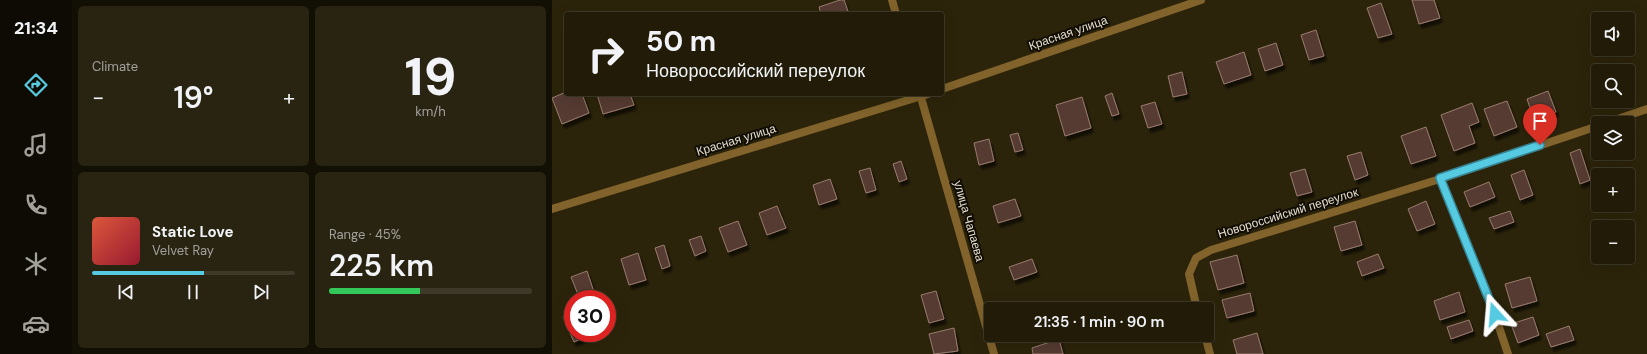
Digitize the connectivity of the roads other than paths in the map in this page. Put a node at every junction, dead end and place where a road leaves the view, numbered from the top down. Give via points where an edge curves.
1 (892, 0) edge
2 (1201, 0) edge
3 (895, 12) edge
4 (944, 88) edge
5 (920, 96) edge
6 (923, 96) edge
7 (1647, 109) edge
8 (1626, 116) edge
9 (1591, 128) edge
10 (1440, 178) junction
11 (552, 209) edge
12 (1196, 302) edge
13 (1207, 342) edge
14 (994, 354) edge
15 (1210, 354) edge
16 (1508, 354) edge

1 - 3 street
2 - 4 street, Красная улица
5 - 11 street, Красная улица
6 - 14 street, улица Чапаева
7 - 8 street
9 - 10 street, Новороссийский переулок
10 - 12 street, Новороссийский переулок via 1211,250 1196,258 1189,274
10 - 16 street via 1490,300
13 - 15 street

